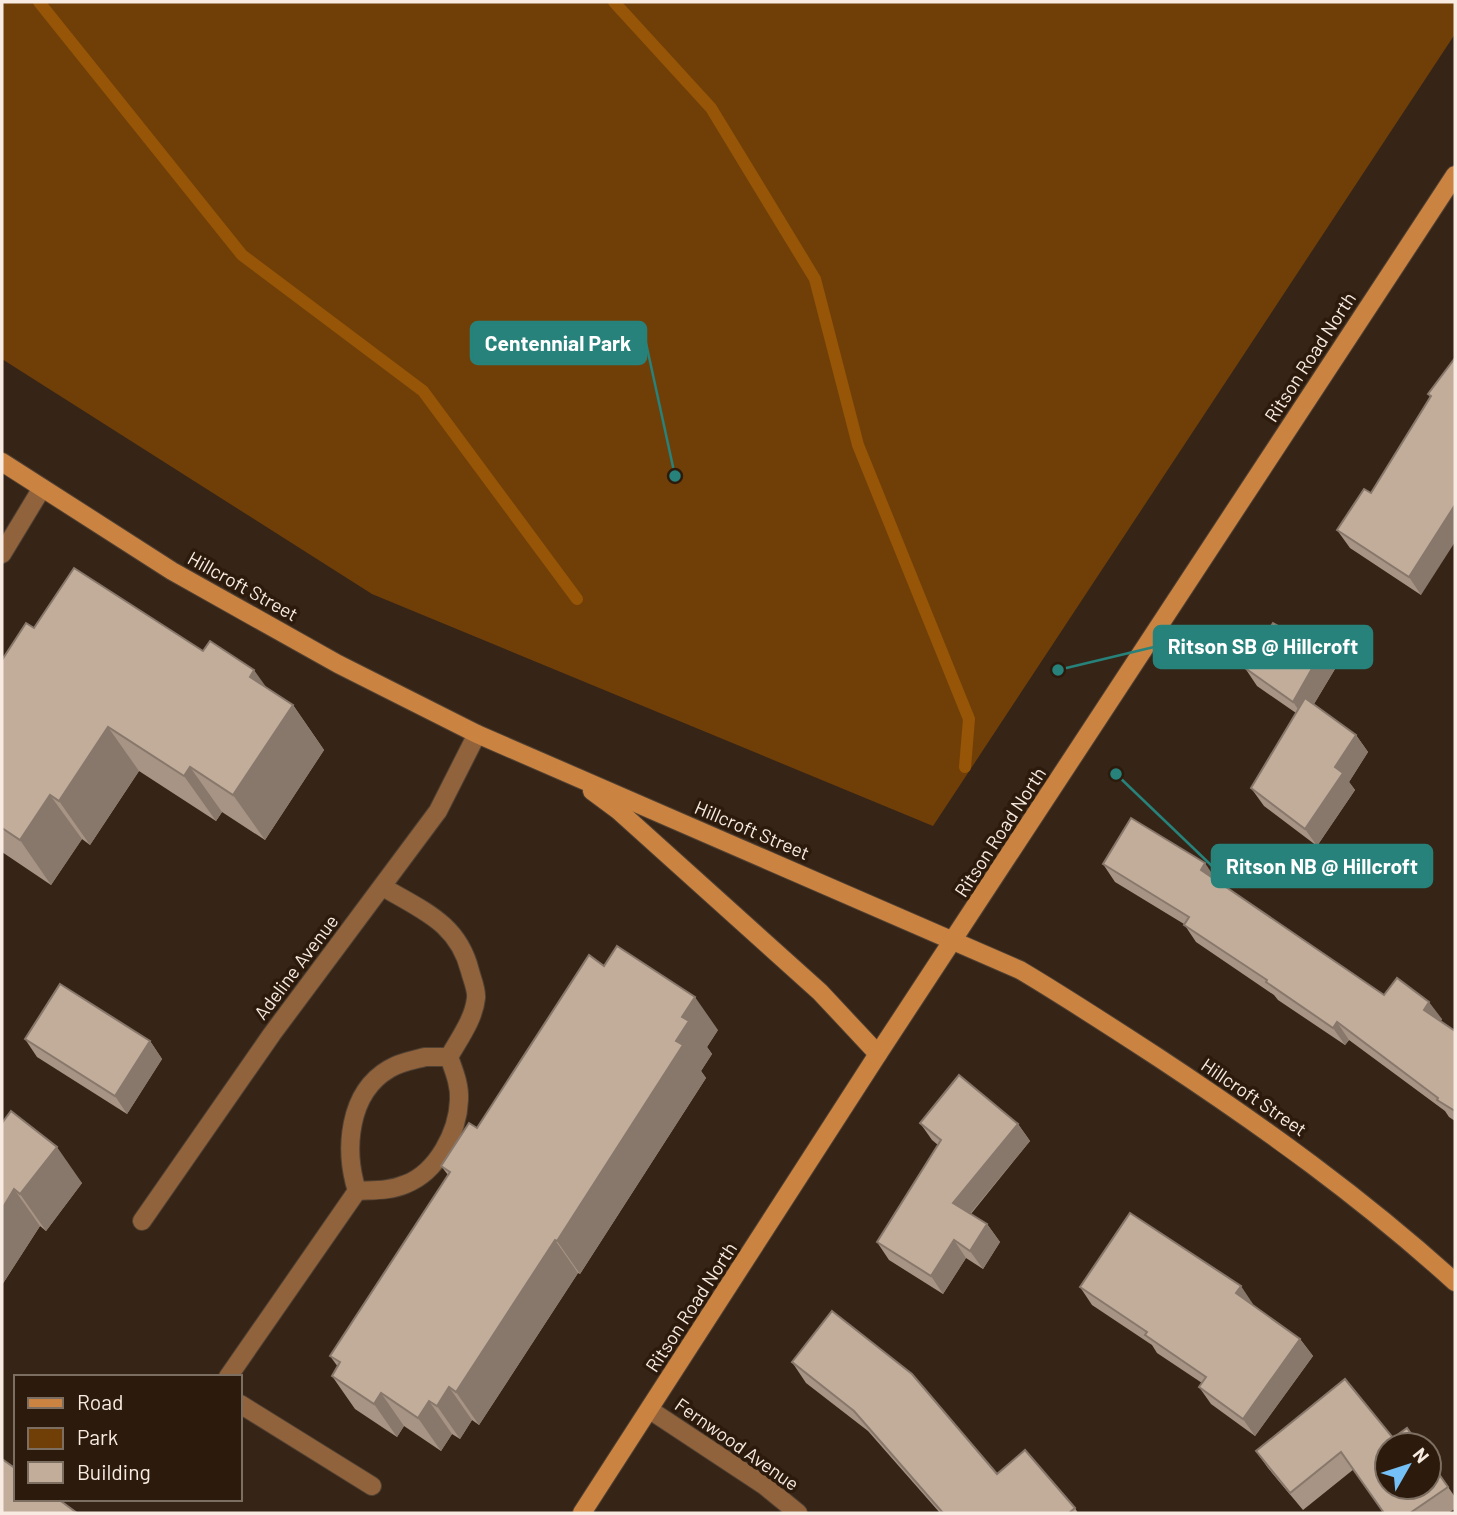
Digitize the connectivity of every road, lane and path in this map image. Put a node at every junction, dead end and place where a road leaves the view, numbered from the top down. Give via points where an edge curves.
1 (1455, 175) edge
2 (2, 462) edge
3 (42, 488) junction
4 (2, 554) edge
5 (477, 734) junction
6 (564, 770) junction
7 (383, 887) junction
8 (954, 940) junction
9 (878, 1054) junction
10 (449, 1057) junction
11 (357, 1191) junction
12 (142, 1221) dead end
13 (1455, 1282) edge
14 (229, 1375) edge
15 (242, 1405) edge
16 (650, 1410) junction
17 (372, 1486) dead end
18 (582, 1513) edge
19 (799, 1513) edge

1 - 8 main road, Ritson Road North
2 - 3 main road, Hillcroft Street
3 - 4 street
3 - 5 main road, Hillcroft Street via 196,584 338,664
5 - 6 main road, Hillcroft Street
5 - 7 street, Adeline Avenue via 438,811
6 - 8 main road, Hillcroft Street
6 - 9 main road via 619,811 810,983
7 - 10 street via 446,925 467,960 477,996
7 - 12 street, Adeline Avenue via 272,1034
8 - 9 main road, Ritson Road North
8 - 13 main road, Hillcroft Street via 1059,993 1246,1115 1361,1201
9 - 16 main road, Ritson Road North
10 - 11 street via 425,1057 389,1069 374,1081 362,1099 350,1138
10 - 11 street via 459,1099 457,1120 440,1155 408,1184
11 - 14 street
15 - 17 street
16 - 18 main road, Ritson Road North
16 - 19 street, Fernwood Avenue

